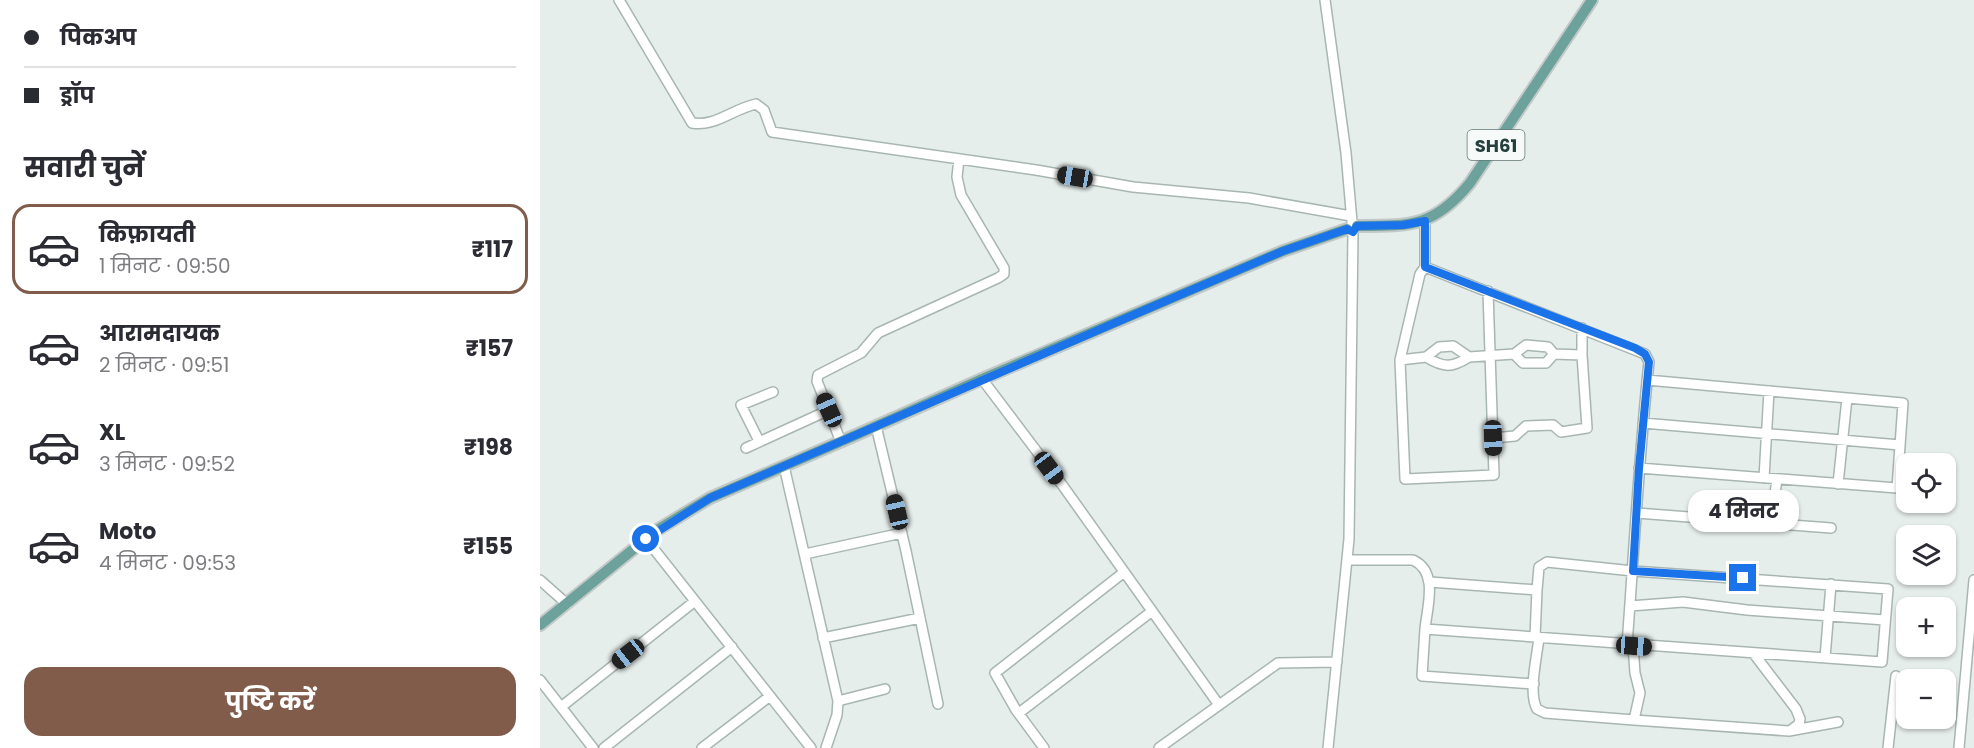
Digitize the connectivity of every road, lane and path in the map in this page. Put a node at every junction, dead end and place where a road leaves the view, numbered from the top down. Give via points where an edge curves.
1 (619, 0) edge
2 (1324, 0) edge
3 (1592, 0) edge
4 (959, 159) junction
5 (1425, 221) junction
6 (1352, 225) junction
7 (1425, 267) junction
8 (1488, 291) junction
9 (1582, 328) junction
10 (1514, 354) junction
11 (1554, 354) junction
12 (1490, 355) junction
13 (1582, 355) junction
14 (1426, 357) junction
15 (1469, 357) junction
16 (1400, 360) junction
17 (982, 379) junction
18 (1647, 380) junction
19 (1770, 391) junction
20 (773, 392) dead end
21 (1847, 398) junction
22 (829, 410) junction
23 (1643, 423) junction
24 (876, 426) junction
25 (1766, 434) junction
26 (1493, 438) junction
27 (1844, 440) junction
28 (759, 441) junction
29 (841, 442) junction
30 (1900, 445) junction
31 (746, 447) dead end
32 (784, 466) junction
33 (1639, 468) junction
34 (1764, 478) junction
35 (1777, 479) junction
36 (1838, 483) junction
37 (1637, 513) junction
38 (1771, 523) junction
39 (1831, 528) dead end
40 (902, 533) junction
41 (646, 539) junction
42 (805, 554) junction
43 (1347, 560) junction
44 (1633, 571) junction
45 (1123, 573) junction
46 (1974, 573) edge
47 (540, 580) edge
48 (1974, 580) edge
49 (1430, 582) junction
50 (1831, 584) junction
51 (1537, 590) junction
52 (695, 601) junction
53 (567, 604) junction
54 (1630, 606) junction
55 (1151, 612) junction
56 (1829, 617) junction
57 (920, 618) junction
58 (1885, 620) junction
59 (540, 625) edge
60 (1425, 629) junction
61 (823, 638) junction
62 (1537, 638) junction
63 (1630, 645) junction
64 (732, 647) junction
65 (1754, 654) junction
66 (1826, 658) junction
67 (1337, 662) junction
68 (1896, 676) dead end
69 (540, 680) edge
70 (1534, 684) junction
71 (885, 689) dead end
72 (770, 696) junction
73 (838, 701) junction
74 (938, 704) dead end
75 (1219, 705) junction
76 (561, 707) junction
77 (1019, 713) junction
78 (1634, 720) junction
79 (1838, 722) dead end
80 (1789, 730) junction
81 (806, 746) edge
82 (593, 748) edge
83 (604, 748) edge
84 (702, 748) edge
85 (826, 748) edge
86 (1044, 748) edge
87 (1159, 748) edge
88 (1328, 748) edge
89 (1888, 748) edge
90 (1959, 748) edge

1 - 4 street via 692,123 704,125 756,104 764,110 772,132
2 - 6 street
3 - 5 main road, SH61 via 1470,183 1442,212
4 - 6 street via 1133,187 1249,198
4 - 22 street via 961,195 1004,273 878,333 861,353 818,375
5 - 6 main road, SH61
5 - 7 street
6 - 17 main road, SH61
6 - 43 street
7 - 8 street
7 - 16 street via 1420,274
8 - 9 street
8 - 12 street
9 - 13 street
9 - 18 street via 1645,354 1649,362
10 - 11 street via 1526,345 1548,347
10 - 11 street via 1523,363 1546,363
10 - 12 street
11 - 13 street
12 - 15 street
12 - 26 street
13 - 26 street via 1587,428 1561,432 1553,424 1526,426 1515,436
14 - 15 street via 1440,365 1458,364
14 - 15 street via 1439,347 1453,346
14 - 16 street
16 - 26 street via 1405,479 1494,475
17 - 24 main road, SH61
17 - 45 street
18 - 19 street
18 - 23 street
19 - 21 street
19 - 25 street
20 - 28 street via 741,405
21 - 27 street
21 - 30 street via 1904,403
22 - 28 street
22 - 29 street
23 - 25 street
23 - 33 street
24 - 29 main road, SH61
24 - 40 street
25 - 27 street
25 - 34 street
27 - 30 street
27 - 36 street
28 - 31 street
29 - 32 main road, SH61
30 - 36 street via 1897,488
32 - 41 main road, SH61 via 710,498
32 - 42 street
33 - 34 street
33 - 37 street
34 - 35 street
35 - 36 street
35 - 38 street
37 - 38 street
37 - 44 street
38 - 39 street
40 - 42 street
40 - 57 street
41 - 52 street
41 - 53 main road, SH61
42 - 61 street
43 - 49 street via 1413,560 1425,568
43 - 67 street
44 - 50 street
44 - 51 street via 1547,562 1539,567
44 - 54 street
45 - 55 street
45 - 77 street via 995,673
46 - 48 street
47 - 53 street
48 - 90 street
49 - 51 street
49 - 60 street
50 - 56 street
50 - 58 street via 1888,588
51 - 62 street
52 - 64 street
52 - 76 street
53 - 59 main road, SH61
54 - 56 street via 1683,602
54 - 63 street
55 - 75 street
55 - 77 street
56 - 58 street
56 - 66 street
57 - 61 street
57 - 74 street
58 - 66 street via 1882,662
60 - 62 street
60 - 70 street via 1422,676
61 - 73 street
62 - 63 street
62 - 70 street
63 - 65 street
63 - 78 street via 1640,693
64 - 72 street
64 - 83 street
65 - 66 street
65 - 80 street via 1796,709 1799,724
67 - 75 street via 1278,663
67 - 88 street
68 - 89 street
69 - 76 street
70 - 78 street via 1535,705 1541,711
71 - 73 street
72 - 81 street
72 - 84 street
73 - 85 street
75 - 87 street
76 - 82 street
77 - 86 street
78 - 80 street
79 - 80 street

